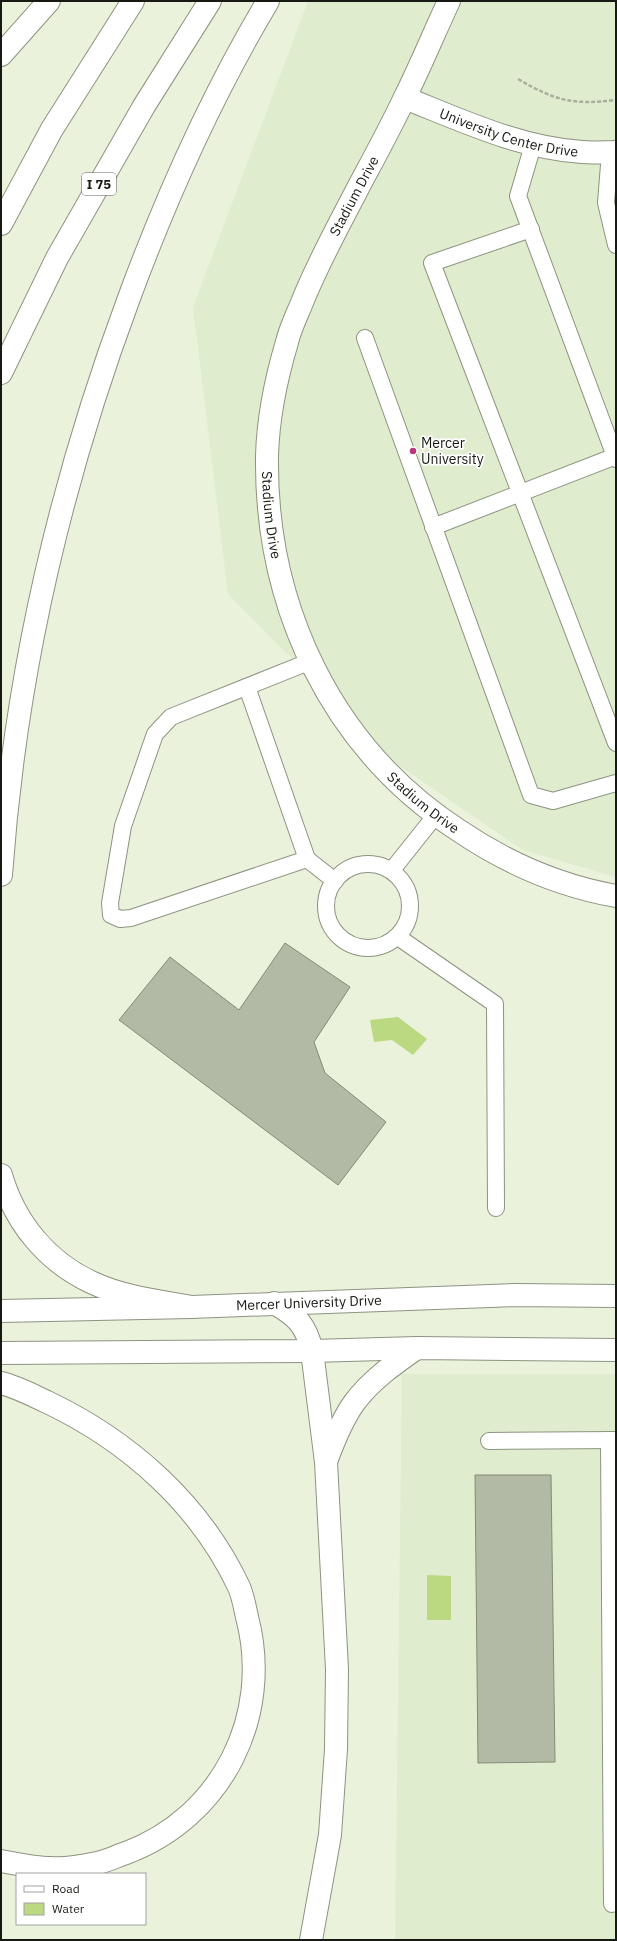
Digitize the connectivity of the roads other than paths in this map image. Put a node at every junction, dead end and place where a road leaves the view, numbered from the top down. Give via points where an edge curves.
1 (49, 1) edge
2 (133, 1) edge
3 (210, 1) edge
4 (268, 1) edge
5 (449, 1) edge
6 (1, 55) edge
7 (405, 98) junction
8 (533, 145) junction
9 (613, 152) edge
10 (1, 224) edge
11 (530, 229) junction
12 (616, 245) edge
13 (365, 338) dead end
14 (1, 373) edge
15 (616, 457) edge
16 (520, 493) junction
17 (433, 527) junction
18 (311, 661) junction
19 (247, 687) junction
20 (616, 743) edge
21 (616, 783) edge
22 (435, 816) junction
23 (307, 859) junction
24 (392, 870) junction
25 (1, 875) edge
26 (335, 881) junction
27 (616, 896) edge
28 (398, 938) junction
29 (1, 1175) edge
30 (496, 1208) dead end
31 (616, 1296) edge
32 (274, 1303) junction
33 (191, 1307) junction
34 (1, 1311) edge
35 (417, 1348) junction
36 (616, 1350) edge
37 (312, 1351) junction
38 (1, 1354) edge
39 (1, 1383) edge
40 (612, 1440) edge
41 (489, 1441) dead end
42 (326, 1462) junction
43 (613, 1688) edge
44 (1, 1861) edge
45 (612, 1904) dead end
46 (311, 1940) edge

1 - 6 main road
2 - 10 main road via 52,129
3 - 14 main road, I 75 via 144,106 57,258
4 - 25 main road via 236,54 156,226 112,343 87,419 64,496 37,614 15,739
5 - 7 main road, Stadium Drive
7 - 8 main road, University Center Drive via 506,138
7 - 18 main road, Stadium Drive via 307,289 288,338 275,387 267,454 273,542 281,581 295,627
8 - 9 main road, University Center Drive via 583,152
8 - 11 lane via 518,196
9 - 12 lane via 606,204
11 - 15 lane
11 - 16 lane via 432,263
13 - 17 lane
15 - 16 lane
16 - 17 lane
16 - 20 lane
17 - 21 lane via 531,795 553,801
18 - 19 lane
18 - 22 main road, Stadium Drive via 321,683 348,726 398,784
19 - 23 lane
19 - 23 lane via 171,717 155,734 123,826 110,903 111,915 120,919 131,918
22 - 24 lane
22 - 27 main road, Stadium Drive via 476,843 518,865 568,884
23 - 26 lane
24 - 26 lane via 378,864 364,864 340,874
24 - 28 lane via 401,878 408,890 411,905 407,925
26 - 28 lane via 329,889 325,903 333,930 343,940 356,947 368,949 383,946
28 - 30 lane via 495,1004
29 - 33 main road via 7,1196 20,1221 39,1245 65,1268 94,1283 131,1296
31 - 32 main road, Mercer University Drive via 514,1295
32 - 33 main road, Mercer University Drive
32 - 37 main road via 291,1313 303,1325
33 - 34 main road, Mercer University Drive
35 - 36 main road
35 - 37 main road
35 - 42 main road via 389,1368 354,1403 338,1430
37 - 38 main road
37 - 42 main road
39 - 44 main road via 72,1414 117,1441 162,1480 194,1516 240,1589 253,1641 254,1680 245,1733 223,1776 189,1817 148,1845 99,1863 52,1868
40 - 41 lane
40 - 43 lane
42 - 46 main road via 337,1669 336,1749 330,1834
43 - 45 lane

